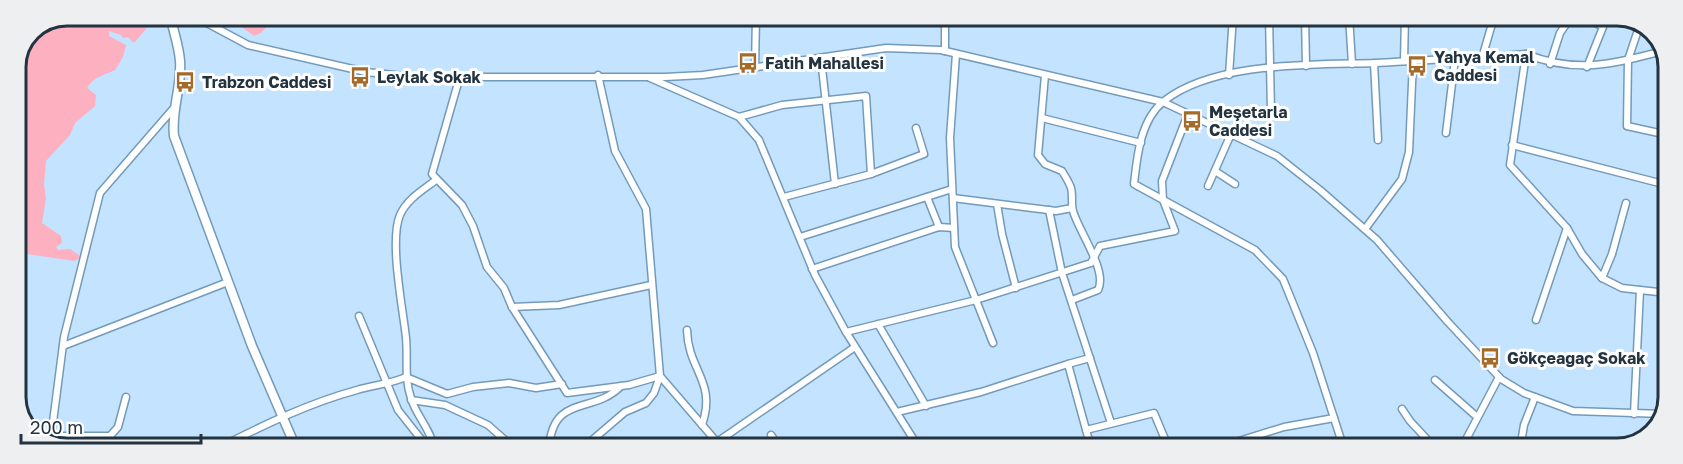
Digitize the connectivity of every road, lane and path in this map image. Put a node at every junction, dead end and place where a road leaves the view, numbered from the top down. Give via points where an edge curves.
1 (172, 26) edge
2 (213, 26) edge
3 (756, 26) edge
4 (945, 26) edge
5 (1232, 26) edge
6 (1269, 26) edge
7 (1305, 26) edge
8 (1350, 26) edge
9 (1405, 26) edge
10 (1491, 26) edge
11 (1565, 26) edge
12 (1601, 26) edge
13 (1638, 31) edge
14 (945, 51) junction
15 (1655, 53) edge
16 (956, 54) junction
17 (1526, 54) junction
18 (1482, 58) junction
19 (821, 59) junction
20 (1455, 59) junction
21 (1628, 60) junction
22 (1404, 61) junction
23 (1413, 61) junction
24 (1374, 63) junction
25 (1352, 64) junction
26 (1550, 64) junction
27 (1306, 66) junction
28 (1587, 67) junction
29 (755, 68) junction
30 (1270, 68) junction
31 (598, 75) junction
32 (1045, 75) junction
33 (1229, 75) junction
34 (460, 76) junction
35 (646, 77) junction
36 (824, 100) junction
37 (1163, 102) junction
38 (173, 109) junction
39 (1272, 112) dead end
40 (1188, 114) junction
41 (739, 117) junction
42 (1042, 118) junction
43 (916, 128) dead end
44 (1446, 133) dead end
45 (1657, 133) edge
46 (1232, 134) junction
47 (1378, 140) dead end
48 (1141, 143) junction
49 (1512, 145) junction
50 (1215, 171) junction
51 (871, 174) junction
52 (436, 180) junction
53 (1235, 183) dead end
54 (1657, 183) edge
55 (835, 184) junction
56 (1208, 186) dead end
57 (952, 189) junction
58 (784, 197) junction
59 (927, 197) junction
60 (953, 198) junction
61 (1163, 200) junction
62 (1626, 202) dead end
63 (997, 204) junction
64 (1072, 208) junction
65 (1049, 210) junction
66 (939, 227) junction
67 (954, 228) junction
68 (1567, 228) junction
69 (1365, 229) junction
70 (800, 237) junction
71 (1094, 256) junction
72 (812, 269) junction
73 (1062, 273) junction
74 (1602, 278) junction
75 (228, 282) junction
76 (651, 285) junction
77 (1016, 288) junction
78 (1640, 290) junction
79 (1658, 291) edge
80 (976, 300) junction
81 (1072, 300) junction
82 (512, 307) junction
83 (358, 316) dead end
84 (1536, 320) dead end
85 (878, 324) junction
86 (687, 330) dead end
87 (846, 332) junction
88 (993, 343) dead end
89 (63, 346) junction
90 (855, 347) junction
91 (1090, 358) junction
92 (1068, 364) junction
93 (660, 376) junction
94 (406, 377) junction
95 (1499, 377) junction
96 (1435, 380) dead end
97 (562, 384) junction
98 (388, 385) junction
99 (621, 386) junction
100 (1535, 397) junction
101 (126, 398) dead end
102 (411, 400) junction
103 (926, 406) junction
104 (1402, 408) dead end
105 (897, 412) junction
106 (1634, 414) junction
107 (1653, 414) edge
108 (283, 416) junction
109 (1476, 416) junction
110 (1334, 418) junction
111 (1111, 423) junction
112 (702, 425) junction
113 (1086, 430) junction
114 (51, 435) edge
115 (771, 435) dead end
116 (54, 436) edge
117 (238, 438) edge
118 (292, 438) edge
119 (420, 438) edge
120 (432, 438) edge
121 (503, 438) edge
122 (550, 438) edge
123 (595, 438) edge
124 (714, 438) edge
125 (730, 438) edge
126 (773, 438) edge
127 (913, 438) edge
128 (1088, 438) edge
129 (1165, 438) edge
130 (1247, 438) edge
131 (1340, 438) edge
132 (1426, 438) edge
133 (1466, 438) edge
134 (1522, 438) edge

1 - 38 street via 180,60
2 - 34 street via 248,45 354,70
3 - 29 street
4 - 14 street
5 - 33 street
6 - 30 street
7 - 27 street
8 - 25 street
9 - 22 street
10 - 18 street
11 - 26 street
12 - 28 street
13 - 21 street
14 - 16 street
14 - 19 street via 886,48
15 - 21 street
16 - 32 street
16 - 57 street via 950,138
17 - 18 street
17 - 26 street
17 - 49 street
18 - 20 street
19 - 29 street
19 - 36 street
20 - 23 street
20 - 44 street
21 - 28 street
21 - 45 street via 1627,126
22 - 23 street
22 - 24 street
23 - 69 street via 1409,152 1402,179
24 - 25 street
24 - 47 street
25 - 27 street
26 - 28 street
27 - 30 street
29 - 35 street
30 - 33 street
30 - 39 street
31 - 34 street
31 - 35 street
31 - 76 street via 615,151 646,209
32 - 37 street
32 - 42 street
33 - 37 street via 1198,82
34 - 52 street via 433,166
35 - 41 street
36 - 41 street via 782,105
36 - 51 street via 866,96
36 - 55 street
37 - 40 street
37 - 48 street via 1148,123
38 - 75 street via 174,136
38 - 89 street via 100,194
40 - 46 street
40 - 61 street via 1162,182
41 - 58 street via 759,140
42 - 48 street
42 - 64 street via 1038,154 1045,164 1062,171 1071,189
43 - 51 street via 924,154
46 - 50 street
46 - 69 street via 1277,156
48 - 61 street via 1134,184
49 - 54 street
49 - 68 street via 1510,165
50 - 53 street
50 - 56 street
51 - 55 street
52 - 82 street via 462,205 487,267 504,288
52 - 94 street via 407,203 397,226
55 - 58 street
57 - 59 street
57 - 60 street
58 - 70 street
59 - 66 street
59 - 70 street
60 - 63 street
60 - 67 street
61 - 71 street via 1175,231 1100,246
61 - 110 street via 1255,250 1283,279
62 - 74 street
63 - 65 street
63 - 77 street
64 - 65 street
64 - 71 street
65 - 73 street
66 - 67 street
66 - 72 street
67 - 80 street via 955,248
68 - 74 street
68 - 84 street
69 - 95 street
70 - 72 street
71 - 73 street via 1091,263
71 - 81 street via 1100,287
72 - 87 street
73 - 77 street
73 - 81 street
74 - 78 street via 1622,288
75 - 89 street
75 - 108 street
76 - 82 street via 559,304
76 - 93 street
77 - 80 street
78 - 79 street
78 - 106 street
80 - 85 street
80 - 88 street
81 - 91 street
82 - 97 street
83 - 98 street
85 - 87 street
85 - 103 street
86 - 112 street via 688,348 706,383 708,396
87 - 90 street
89 - 114 street
90 - 105 street
90 - 125 street
91 - 92 street
91 - 111 street
92 - 103 street
92 - 113 street
93 - 99 street
93 - 112 street
93 - 123 street via 646,403 625,412
94 - 97 street via 447,394 509,383 536,388
94 - 98 street
94 - 102 street
95 - 100 street
95 - 109 street
96 - 109 street
97 - 99 street via 567,393
98 - 108 street via 358,390
98 - 119 street via 398,410
99 - 122 street via 614,394 569,409 552,426
100 - 106 street via 1573,411
100 - 134 street
101 - 116 street via 118,427 110,436
102 - 120 street
102 - 121 street via 445,405 488,424
103 - 105 street
104 - 132 street
105 - 127 street
106 - 107 street
108 - 117 street
108 - 118 street
109 - 133 street
110 - 130 street
110 - 131 street
111 - 113 street
111 - 129 street via 1154,413
112 - 124 street
113 - 128 street
115 - 126 street

